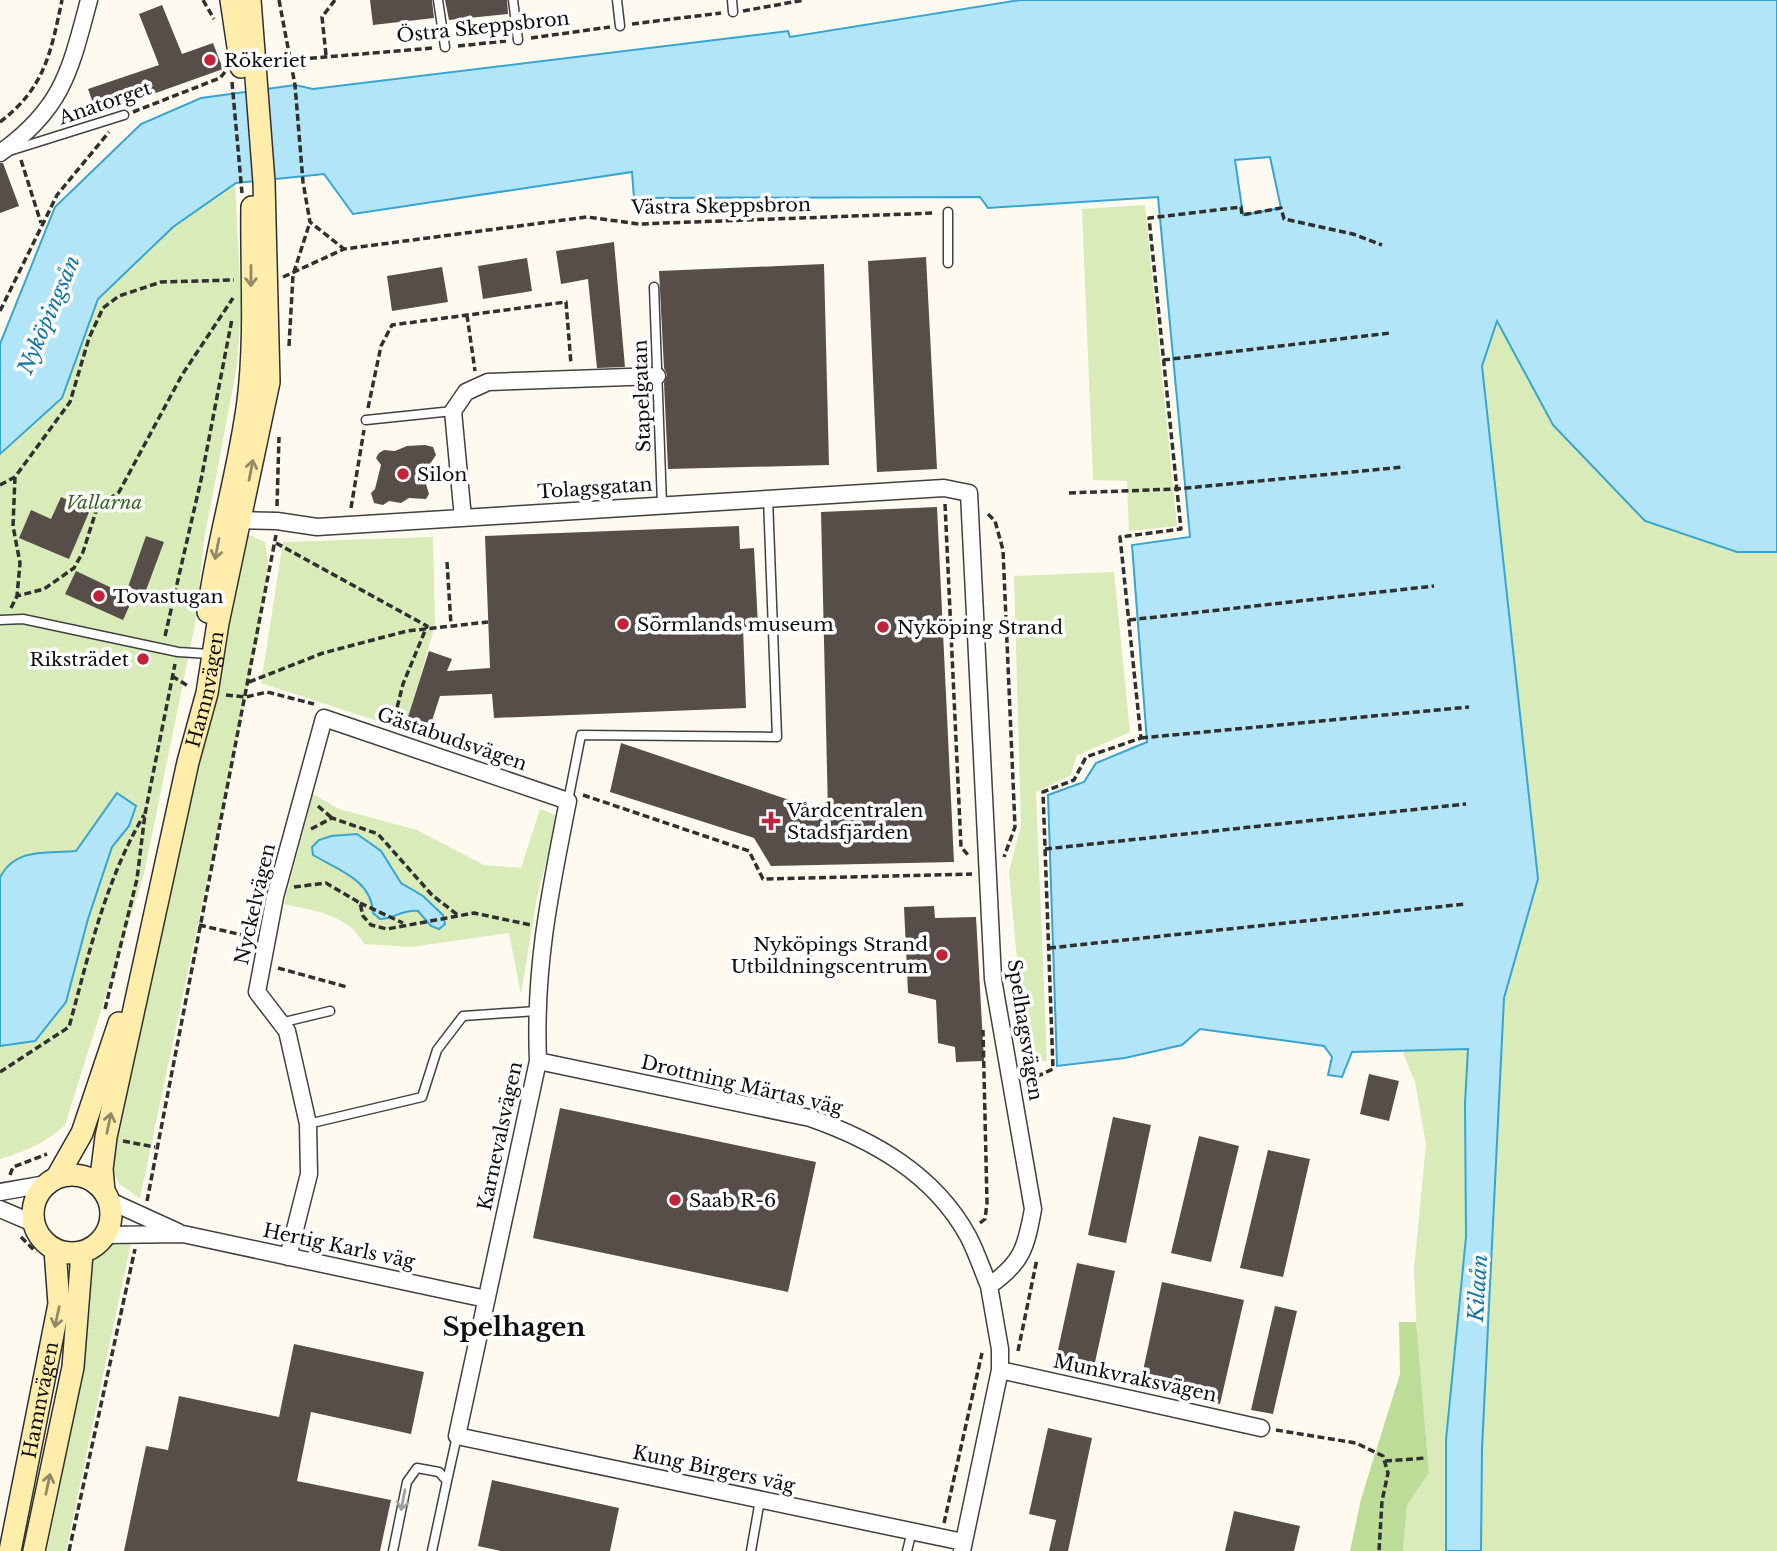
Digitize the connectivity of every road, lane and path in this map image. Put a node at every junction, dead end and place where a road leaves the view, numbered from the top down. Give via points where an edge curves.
1 (62, 0) edge
2 (89, 0) edge
3 (231, 0) edge
4 (250, 0) edge
5 (279, 0) edge
6 (335, 0) edge
7 (438, 0) edge
8 (513, 0) edge
9 (617, 0) edge
10 (732, 0) edge
11 (804, 0) edge
12 (733, 12) junction
13 (620, 26) junction
14 (518, 40) junction
15 (445, 47) junction
16 (326, 55) junction
17 (289, 60) junction
18 (219, 78) dead end
19 (243, 91) junction
20 (124, 115) junction
21 (0, 122) edge
22 (18, 150) junction
23 (0, 153) edge
24 (252, 183) junction
25 (948, 212) joint
26 (310, 222) junction
27 (42, 225) junction
28 (1382, 245) dead end
29 (344, 249) junction
30 (948, 263) dead end
31 (293, 275) junction
32 (242, 280) dead end
33 (654, 286) dead end
34 (0, 311) edge
35 (467, 315) junction
36 (393, 325) dead end
37 (1390, 333) dead end
38 (288, 355) dead end
39 (1162, 360) junction
40 (656, 376) junction
41 (573, 380) junction
42 (477, 387) junction
43 (453, 411) junction
44 (366, 420) dead end
45 (279, 433) dead end
46 (1404, 467) dead end
47 (15, 477) junction
48 (0, 485) edge
49 (944, 488) junction
50 (1176, 489) junction
51 (969, 493) joint
52 (1069, 493) dead end
53 (768, 498) junction
54 (662, 504) junction
55 (463, 518) junction
56 (232, 520) junction
57 (277, 521) junction
58 (276, 542) junction
59 (447, 562) dead end
60 (1434, 586) dead end
61 (18, 596) junction
62 (1, 617) edge
63 (1129, 620) junction
64 (488, 622) dead end
65 (451, 625) junction
66 (427, 626) junction
67 (163, 649) junction
68 (178, 652) junction
69 (208, 654) junction
70 (249, 682) junction
71 (1469, 707) dead end
72 (324, 718) joint
73 (392, 729) dead end
74 (1141, 738) junction
75 (569, 796) junction
76 (1465, 804) dead end
77 (145, 814) junction
78 (288, 848) junction
79 (1045, 849) junction
80 (975, 873) junction
81 (975, 886) dead end
82 (275, 897) junction
83 (360, 903) junction
84 (1465, 904) dead end
85 (459, 916) junction
86 (405, 924) junction
87 (199, 925) junction
88 (544, 928) junction
89 (266, 941) junction
90 (1049, 948) junction
91 (262, 964) junction
92 (347, 987) dead end
93 (330, 1011) dead end
94 (536, 1011) junction
95 (104, 1013) dead end
96 (281, 1023) junction
97 (983, 1028) dead end
98 (538, 1061) junction
99 (0, 1072) edge
100 (1012, 1087) junction
101 (307, 1124) junction
102 (52, 1181) junction
103 (0, 1192) edge
104 (107, 1196) junction
105 (0, 1209) edge
106 (145, 1216) junction
107 (33, 1223) junction
108 (140, 1233) junction
109 (183, 1234) junction
110 (967, 1234) junction
111 (106, 1235) junction
112 (55, 1250) junction
113 (82, 1252) junction
114 (288, 1257) junction
115 (989, 1286) junction
116 (486, 1299) junction
117 (982, 1342) dead end
118 (1000, 1370) junction
119 (1261, 1428) joint
120 (457, 1436) junction
121 (1425, 1458) dead end
122 (1385, 1461) junction
123 (447, 1481) junction
124 (760, 1500) junction
125 (912, 1531) junction
126 (941, 1538) junction
127 (962, 1547) edge
128 (10, 1551) edge
129 (34, 1551) edge
130 (69, 1551) edge
131 (393, 1551) edge
132 (432, 1551) edge
133 (752, 1551) edge
134 (907, 1551) edge
135 (1379, 1551) edge

1 - 21 path via 49,59 34,90
2 - 23 street via 74,57 56,98 26,135
3 - 19 main road
4 - 19 main road
5 - 17 path
6 - 16 path via 322,17
7 - 15 lane
8 - 14 lane
9 - 13 lane
10 - 12 lane
11 - 12 path, Östra Skeppsbron
12 - 13 path, Östra Skeppsbron
13 - 14 path, Östra Skeppsbron
14 - 15 path, Östra Skeppsbron
15 - 16 path, Östra Skeppsbron
16 - 17 path, Östra Skeppsbron
17 - 26 path
18 - 20 path, Anatorget
19 - 24 main road, Hamnvägen
19 - 24 path
20 - 22 lane, Anatorget
20 - 27 path via 57,195
22 - 23 lane, Anatorget
22 - 27 path
24 - 56 main road, Hamnvägen via 269,382
25 - 29 path, Västra Skeppsbron via 639,224 587,217
25 - 30 lane
26 - 29 path
26 - 31 path
27 - 34 path
28 - 39 path via 1284,219 1281,208 1242,215 1241,207 1149,218
29 - 31 path, Västra Skeppsbron
31 - 38 path
32 - 47 path via 161,282 119,296 103,308 70,402
33 - 40 lane, Stapelgatan
35 - 36 path
35 - 41 path via 566,302
35 - 42 path
37 - 39 path
39 - 50 path
40 - 41 street
40 - 54 lane, Stapelgatan
41 - 42 street via 488,382
42 - 43 street via 466,392
43 - 44 lane
43 - 55 street
45 - 57 path
46 - 50 path
47 - 48 path
47 - 61 path
49 - 51 street, Tolagsgatan
49 - 53 street, Tolagsgatan
49 - 80 path via 961,847 974,862
50 - 52 path
50 - 63 path via 1181,529 1120,537
51 - 100 street, Spelhagsvägen via 993,979
53 - 54 street, Tolagsgatan
53 - 75 lane via 777,737 580,735
54 - 55 street, Tolagsgatan
55 - 57 street, Tolagsgatan via 317,527
56 - 57 street, Tolagsgatan
56 - 69 main road, Hamnvägen
57 - 58 path
58 - 66 path
58 - 70 path
59 - 65 path
60 - 63 path
61 - 62 path
61 - 67 path via 44,589 75,568 97,508 119,492 182,375 238,290
62 - 67 lane
63 - 74 path
64 - 65 path
65 - 66 path
66 - 70 path via 323,653
66 - 73 path via 403,684
67 - 68 lane
68 - 69 lane
68 - 77 path
69 - 102 main road, Hamnvägen via 120,1021 82,1133
104 -> 69 main road, Hamnvägen via 102,1169 106,1137 207,693
70 - 87 path
71 - 74 path
72 - 75 street, Gästabudsvägen
72 - 78 street, Nyckelvägen
74 - 79 path via 1086,757 1074,780 1043,792
75 - 80 path via 749,850 763,879
75 - 88 street, Karnevalsvägen
76 - 79 path
77 - 95 path via 137,879
77 - 99 path via 117,865 69,1027
78 - 82 street, Nyckelvägen
78 - 85 path via 332,818 378,834 432,895
79 - 90 path
80 - 81 path
82 - 83 path via 299,885 326,883
82 - 89 street, Nyckelvägen
83 - 86 path
83 - 86 path via 371,925 387,929
84 - 90 path
85 - 86 path
85 - 88 path via 474,913
87 - 89 path
87 - 106 path
88 - 94 street, Karnevalsvägen
89 - 91 street, Nyckelvägen
90 - 100 path via 1053,1069
91 - 92 path
91 - 96 street, Nyckelvägen via 257,992
93 - 96 lane
94 - 98 street, Karnevalsvägen
94 - 101 lane via 463,1016 437,1050 422,1097
96 - 101 street, Nyckelvägen via 287,1031
97 - 110 path via 985,1219
98 - 110 street, Drottning Märtas väg via 810,1118 853,1133 911,1170
98 - 116 street, Karnevalsvägen
100 - 115 street, Spelhagsvägen via 1033,1209 1027,1245 1012,1270
101 - 114 street, Nyckelvägen via 309,1174
102 - 103 street
102 - 104 main road via 83,1176
102 - 107 main road via 34,1202
104 - 106 street, Hertig Karls väg
104 - 111 main road via 110,1224
105 - 107 street
106 - 109 street, Hertig Karls väg
107 - 112 main road
108 - 109 street, Hertig Karls väg
108 - 111 street, Hertig Karls väg
108 - 130 path
109 - 114 street, Hertig Karls väg
110 - 115 street, Drottning Märtas väg
111 - 113 main road
112 - 113 main road
112 -> 128 main road, Hamnvägen via 59,1304
129 -> 113 main road, Hamnvägen via 74,1367
114 - 116 street, Hertig Karls väg
115 - 118 street
116 - 120 street, Karnevalsvägen
117 - 126 path
118 - 119 street, Munkvraksvägen
118 - 127 street
119 - 122 path via 1356,1443
120 - 123 lane
120 - 124 street, Kung Birgers väg
121 - 122 path
122 - 135 path via 1388,1473
123 -> 131 lane via 439,1472 417,1468 407,1482
123 - 132 lane
124 - 125 street, Kung Birgers väg
124 - 133 lane
125 - 126 street, Kung Birgers väg
125 - 134 lane
126 - 127 street, Kung Birgers väg

